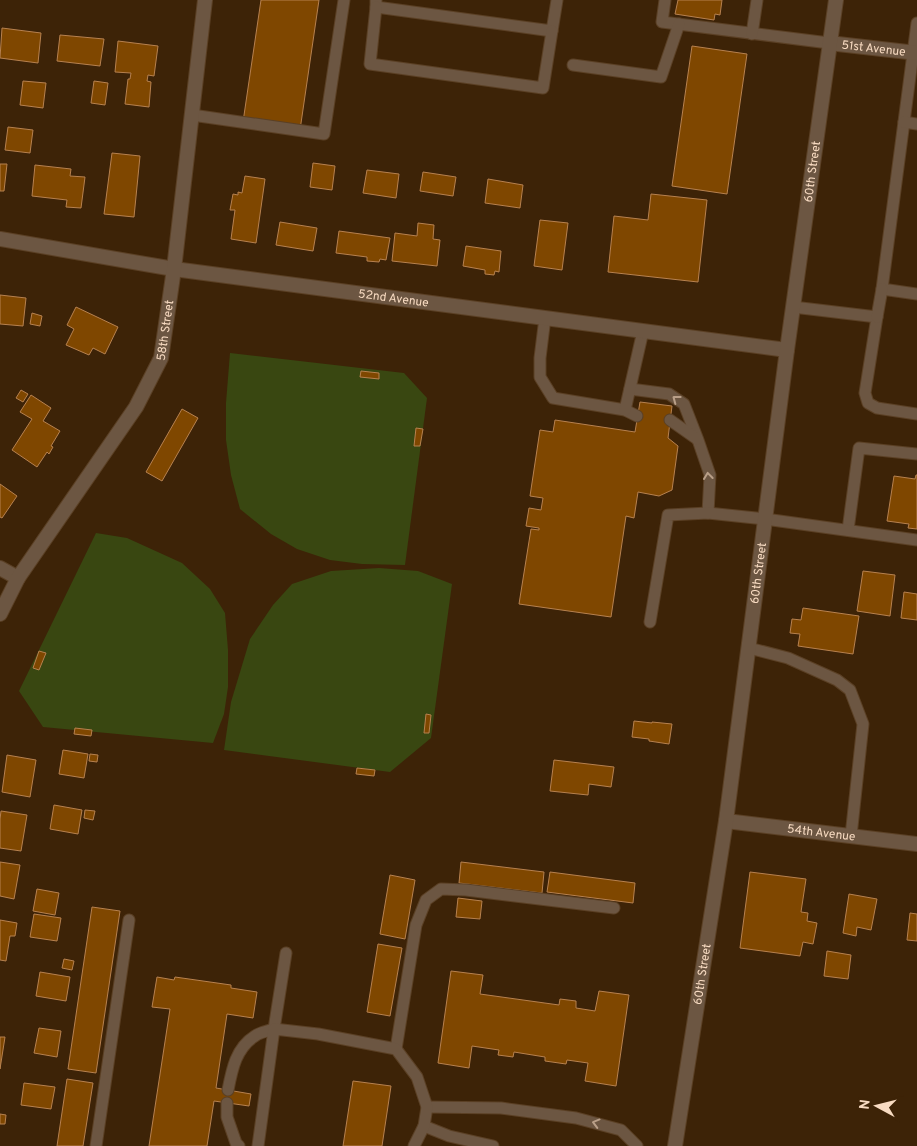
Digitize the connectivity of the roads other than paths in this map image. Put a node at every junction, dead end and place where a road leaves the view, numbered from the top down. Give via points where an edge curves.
1 (205, 0) edge
2 (344, 0) edge
3 (556, 0) edge
4 (665, 0) edge
5 (757, 0) edge
6 (836, 0) edge
7 (376, 3) edge
8 (917, 23) edge
9 (679, 24) junction
10 (552, 31) junction
11 (752, 34) junction
12 (830, 43) junction
13 (915, 52) edge
14 (572, 65) dead end
15 (192, 115) junction
16 (904, 122) junction
17 (917, 124) edge
18 (0, 239) edge
19 (174, 269) junction
20 (882, 289) junction
21 (917, 294) edge
22 (793, 307) junction
23 (545, 318) junction
24 (877, 318) junction
25 (643, 331) junction
26 (787, 350) junction
27 (630, 388) junction
28 (626, 410) junction
29 (917, 414) edge
30 (637, 416) dead end
31 (670, 420) dead end
32 (698, 440) junction
33 (917, 454) edge
34 (708, 514) junction
35 (765, 519) junction
36 (848, 530) junction
37 (917, 540) edge
38 (0, 568) edge
39 (18, 578) junction
40 (0, 614) edge
41 (650, 622) dead end
42 (749, 648) junction
43 (726, 821) junction
44 (852, 836) junction
45 (917, 844) edge
46 (614, 908) dead end
47 (129, 920) dead end
48 (286, 953) dead end
49 (274, 1029) junction
50 (396, 1049) junction
51 (228, 1090) dead end
52 (227, 1103) dead end
53 (427, 1107) junction
54 (424, 1126) junction
55 (96, 1146) edge
56 (239, 1146) edge
57 (258, 1146) edge
58 (414, 1146) edge
59 (493, 1146) edge
60 (637, 1146) edge
61 (675, 1146) edge

1 - 15 street, 58th Street
2 - 15 lane via 324,134
3 - 10 lane
4 - 9 lane via 662,22
5 - 11 lane
6 - 12 street, 60th Street
7 - 10 lane
7 - 10 lane via 370,64 543,88
8 - 13 lane
9 - 11 lane
9 - 14 lane via 661,77
11 - 12 lane
12 - 13 street, 51st Avenue
12 - 22 street, 60th Street
13 - 16 lane
15 - 19 street, 58th Street
16 - 17 lane
16 - 20 lane
18 - 19 street, 52nd Avenue
19 - 23 street, 52nd Avenue
19 - 39 street, 58th Street via 161,358 136,407
20 - 21 lane
20 - 24 lane
22 - 24 lane
22 - 26 street, 60th Street
23 - 25 street, 52nd Avenue
23 - 28 lane via 540,377 553,398
24 - 29 lane via 865,393 868,403 877,408
25 - 26 street, 52nd Avenue
25 - 27 lane
26 - 35 street, 60th Street
27 - 28 lane
32 -> 27 lane via 684,404 669,394
28 - 30 lane
31 - 32 lane
34 -> 32 lane via 710,475
33 - 36 lane via 859,448
34 - 35 lane
34 - 41 lane via 668,515
35 - 36 lane
35 - 42 street, 60th Street
36 - 37 lane
38 - 39 street
39 - 40 street, 58th Street
42 - 43 street, 60th Street
42 - 44 lane via 788,658 837,680 850,690 863,724
43 - 44 street, 54th Avenue
43 - 61 street, 60th Street
44 - 45 street, 54th Avenue
46 - 50 lane via 440,889 426,900 416,925
47 - 55 lane
48 - 49 lane
49 - 50 lane
49 - 51 lane via 256,1035 242,1047 232,1067
49 - 57 lane
50 - 53 lane via 417,1077
52 - 56 lane via 227,1117
53 - 54 lane
60 -> 53 lane via 621,1130 576,1118 501,1108
54 - 58 lane
54 - 59 lane via 449,1136

